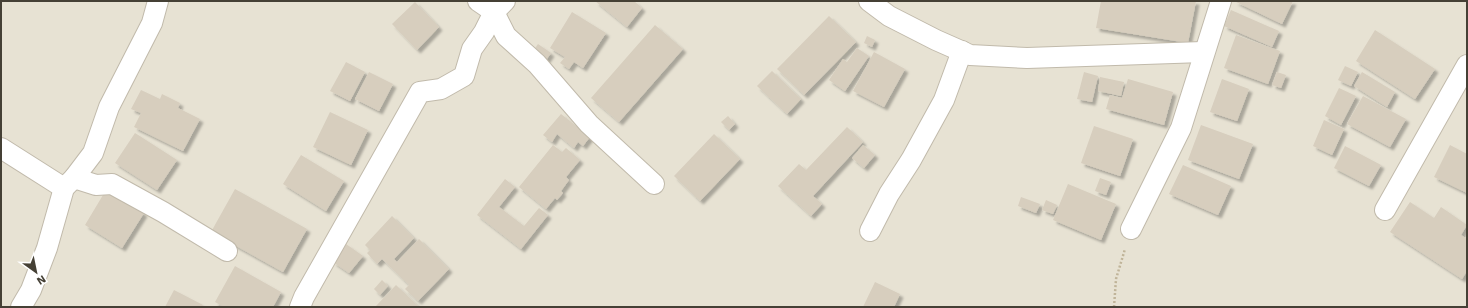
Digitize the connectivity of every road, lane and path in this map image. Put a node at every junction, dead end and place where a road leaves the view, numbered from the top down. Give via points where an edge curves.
1 (158, 1) edge
2 (869, 1) edge
3 (1221, 1) edge
4 (492, 5) edge
5 (962, 51) junction
6 (1203, 52) junction
7 (1467, 65) edge
8 (1, 148) edge
9 (69, 183) junction
10 (654, 184) dead end
11 (1385, 210) dead end
12 (1131, 229) joint
13 (870, 231) dead end
14 (228, 251) dead end
15 (21, 307) edge
16 (300, 307) edge
17 (1114, 307) edge

1 - 9 street via 152,23 109,107 93,154
2 - 5 street via 889,16
3 - 6 street
4 - 10 street via 506,36 537,64 589,124
4 - 16 street via 484,32 472,49 464,76 440,88 420,92
5 - 6 street via 970,55 1027,58
5 - 13 street via 944,100
6 - 12 street via 1181,128
7 - 11 street
8 - 9 street
9 - 14 street via 112,184
9 - 15 street via 31,290
12 - 17 path via 1116,279

